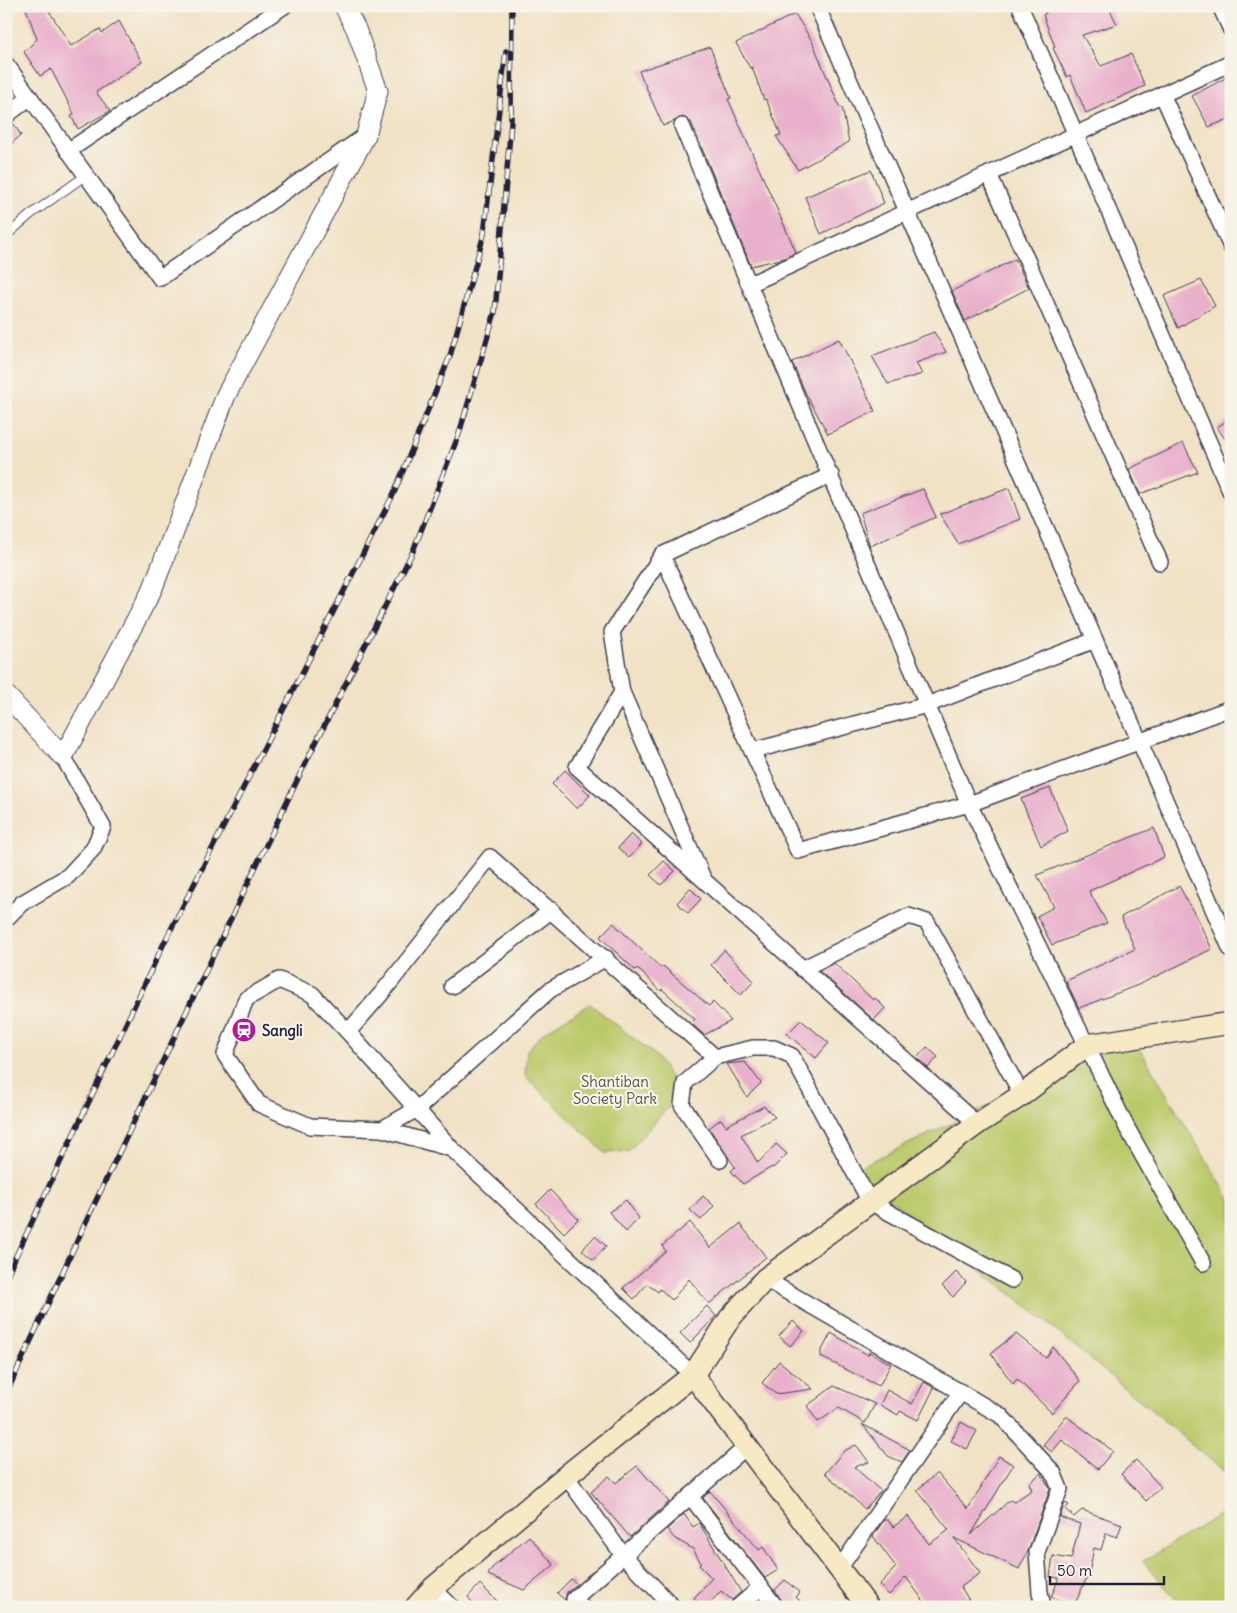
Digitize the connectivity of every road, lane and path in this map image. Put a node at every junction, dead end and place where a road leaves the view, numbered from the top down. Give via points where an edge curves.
1 (284, 6) edge
2 (344, 6) edge
3 (817, 6) edge
4 (1020, 6) edge
5 (1220, 6) edge
6 (1231, 30) edge
7 (1231, 62) edge
8 (6, 64) edge
9 (1162, 94) junction
10 (30, 98) junction
11 (6, 116) edge
12 (682, 126) dead end
13 (1075, 134) junction
14 (366, 135) junction
15 (68, 151) junction
16 (989, 174) junction
17 (85, 176) junction
18 (907, 212) junction
19 (6, 236) edge
20 (1231, 247) edge
21 (750, 284) junction
22 (831, 475) junction
23 (1231, 493) edge
24 (662, 555) junction
25 (1160, 562) dead end
26 (1095, 640) junction
27 (622, 692) junction
28 (6, 695) edge
29 (928, 705) junction
30 (1231, 708) edge
31 (1139, 740) junction
32 (752, 751) junction
33 (63, 757) junction
34 (969, 804) junction
35 (706, 884) junction
36 (552, 910) junction
37 (6, 919) edge
38 (1231, 950) edge
39 (606, 958) junction
40 (802, 968) junction
41 (452, 986) dead end
42 (1231, 1023) edge
43 (348, 1032) junction
44 (1087, 1044) junction
45 (715, 1057) junction
46 (1022, 1095) junction
47 (417, 1109) junction
48 (977, 1124) junction
49 (382, 1129) junction
50 (452, 1149) junction
51 (720, 1160) dead end
52 (870, 1202) junction
53 (1203, 1263) dead end
54 (765, 1279) junction
55 (1012, 1280) dead end
56 (693, 1375) junction
57 (961, 1392) junction
58 (746, 1447) junction
59 (566, 1476) junction
60 (690, 1496) junction
61 (623, 1555) junction
62 (840, 1569) junction
63 (761, 1587) junction
64 (433, 1588) junction
65 (416, 1607) edge
66 (452, 1607) edge
67 (582, 1607) edge
68 (673, 1607) edge
69 (738, 1607) edge
70 (776, 1607) edge
71 (868, 1607) edge
72 (1043, 1607) edge

1 - 15 street
2 - 14 street via 356,29 378,91
3 - 18 street
4 - 13 street
5 - 6 street
7 - 9 street
8 - 10 street
9 - 13 street
9 - 20 street
10 - 11 street
10 - 15 street
12 - 21 street
13 - 16 street
13 - 23 street
14 - 17 street via 160,278
14 - 33 street via 226,395 153,588
15 - 17 street
16 - 18 street
16 - 25 street
17 - 19 lane
18 - 21 street
18 - 26 street
21 - 22 street
22 - 24 street
22 - 29 street
24 - 27 street via 612,632
24 - 32 street
26 - 29 street
26 - 31 street
27 - 35 street
27 - 35 street via 577,767
28 - 33 street
29 - 32 street
29 - 34 street
30 - 31 street
31 - 34 street
31 - 38 street
32 - 34 street via 798,851
33 - 37 street via 104,827 93,848 68,876 22,903
34 - 44 street
35 - 40 street
36 - 39 street
36 - 41 street
36 - 43 street via 490,857
39 - 45 street
39 - 47 street via 550,990
40 - 46 street via 909,916 927,922
40 - 48 street
42 - 44 main road
43 - 47 street
43 - 49 street via 312,994 279,980 246,999 225,1054 259,1104 310,1126
44 - 46 main road
44 - 53 street via 1126,1128
45 - 51 street via 685,1083 682,1105
45 - 52 street via 754,1048 774,1048 792,1056
46 - 48 main road
47 - 49 street
47 - 50 street
48 - 52 main road
49 - 50 street
50 - 56 street
52 - 54 main road
52 - 55 street
54 - 56 main road via 730,1318
54 - 57 street
56 - 58 main road
56 - 59 main road
57 - 62 street
57 - 72 street via 1000,1415 1053,1472 1060,1489 1037,1552
58 - 60 street
58 - 62 main road
59 - 61 street
59 - 64 main road
60 - 61 street
60 - 63 street
61 - 67 street via 574,1599
61 - 68 street
62 - 71 main road
63 - 69 street
63 - 70 street
64 - 65 main road
64 - 66 street

